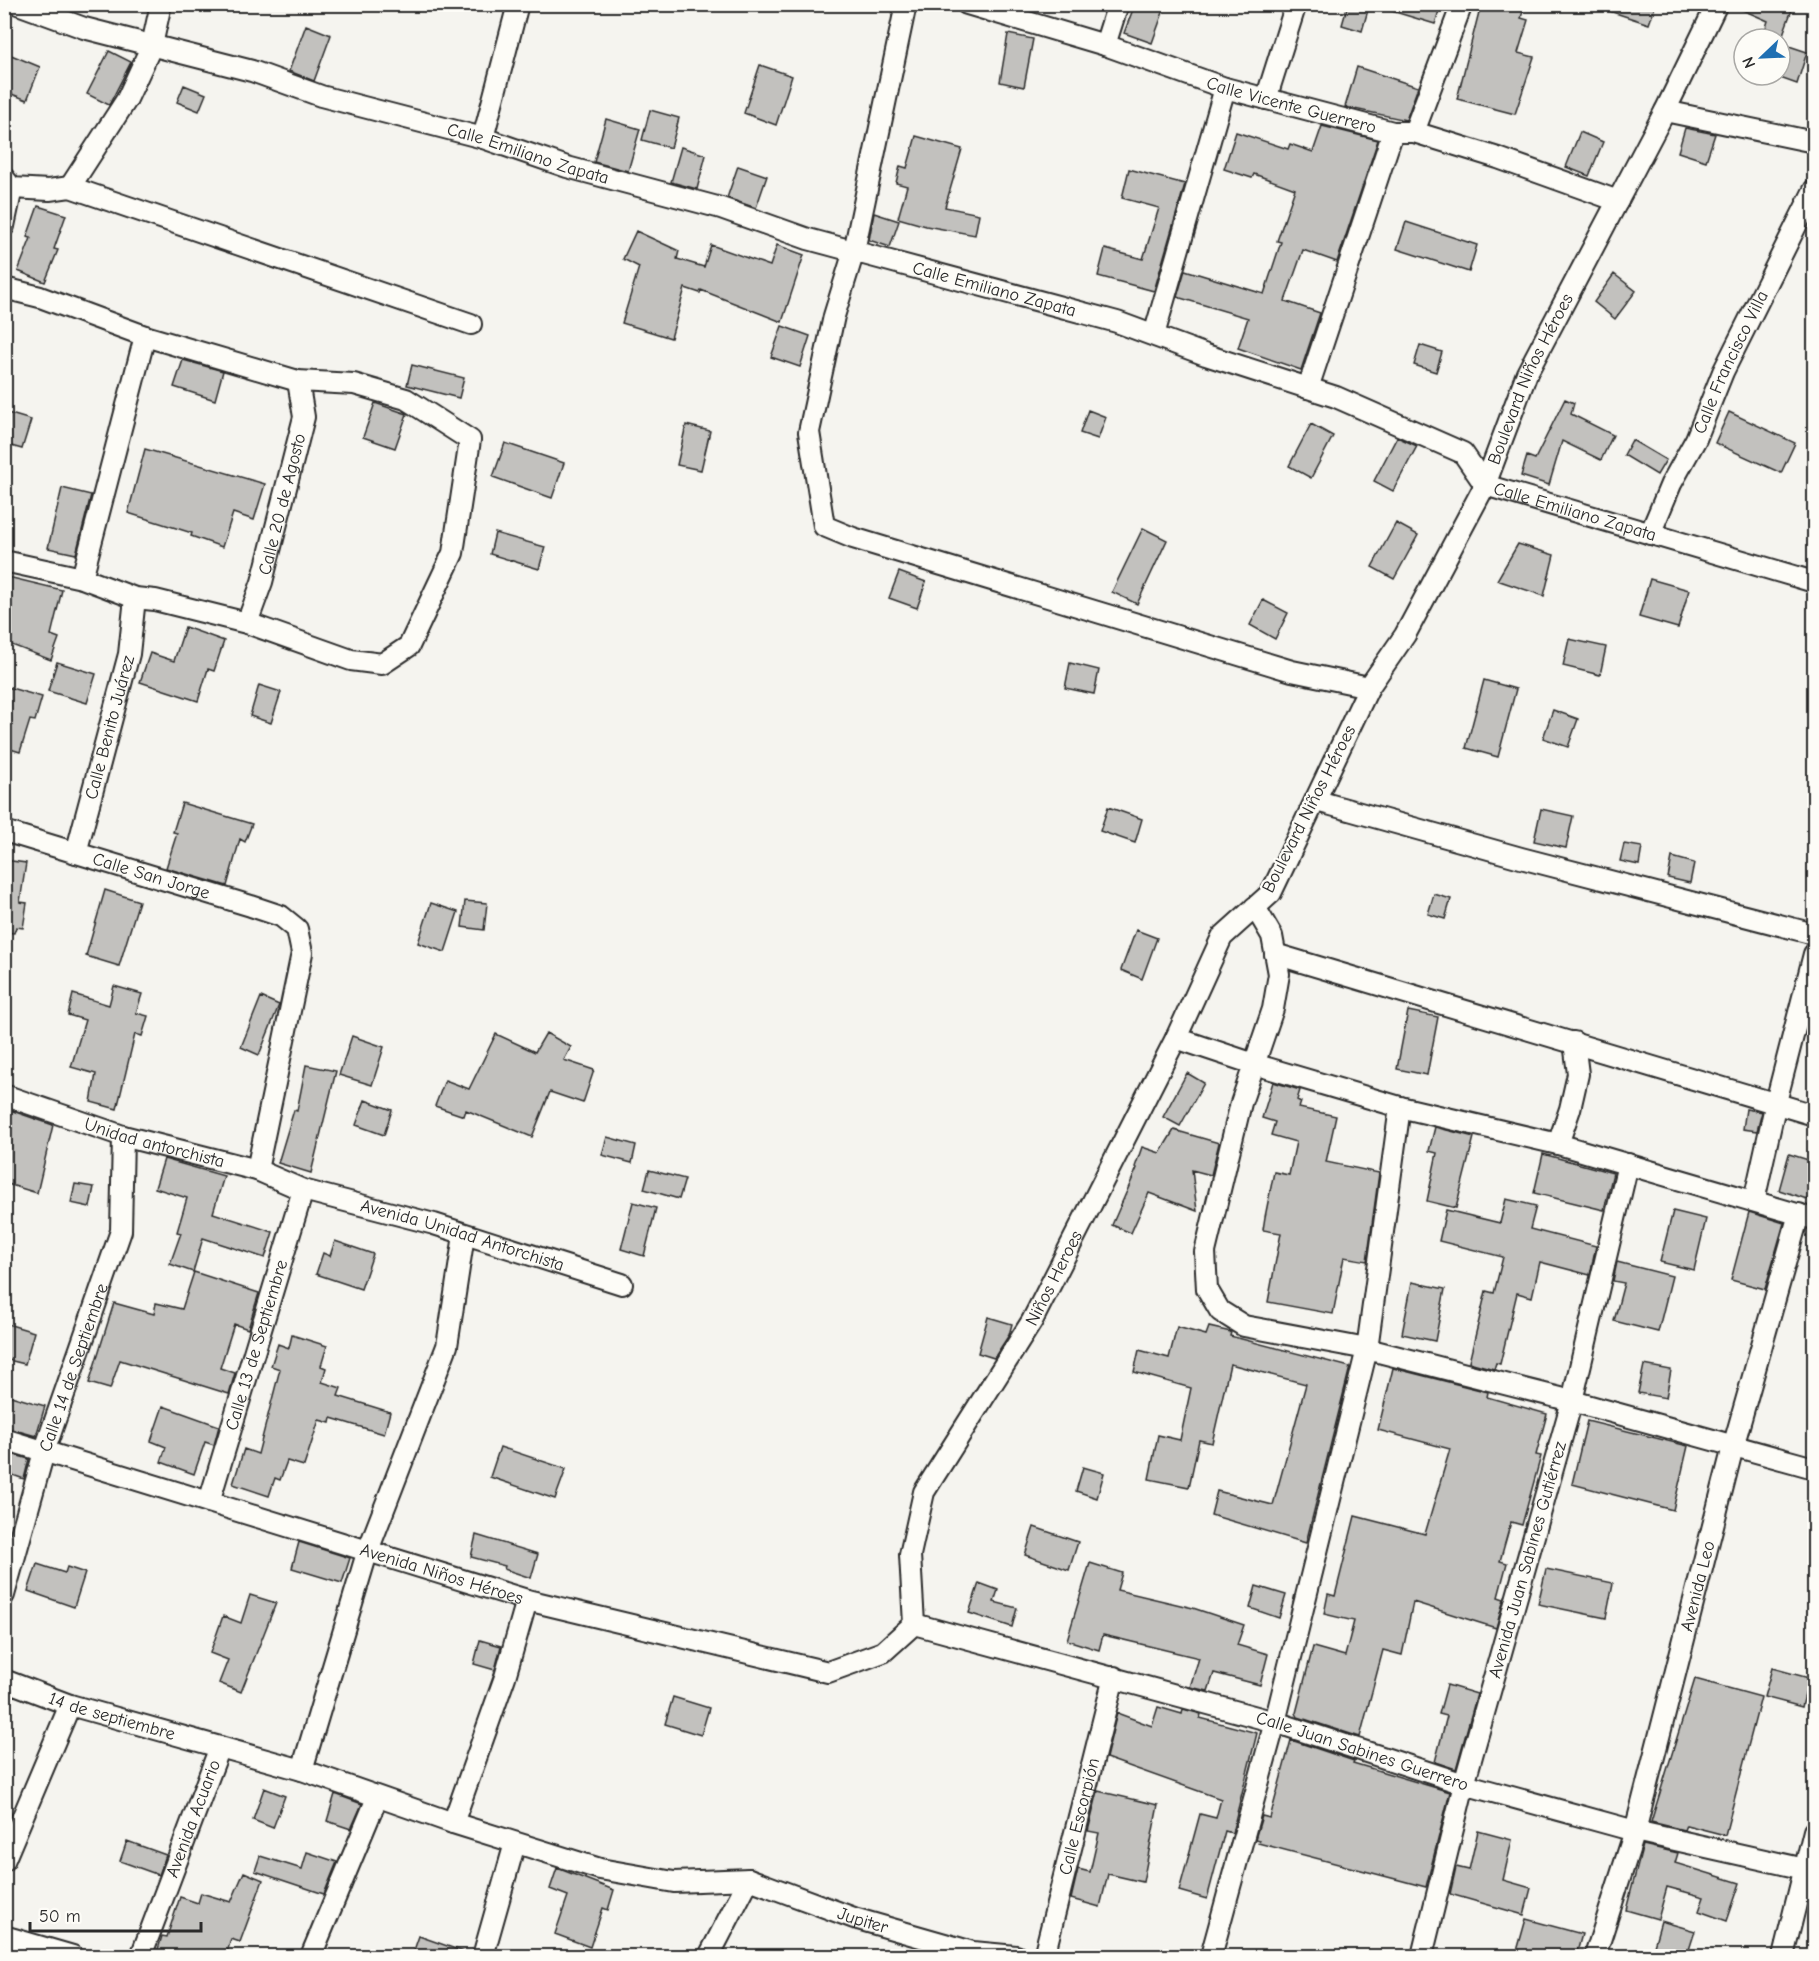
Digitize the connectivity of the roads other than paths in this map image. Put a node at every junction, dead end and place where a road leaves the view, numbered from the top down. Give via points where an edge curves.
1 (18, 4) edge
2 (161, 4) edge
3 (518, 4) edge
4 (906, 4) edge
5 (967, 4) edge
6 (1118, 4) edge
7 (1296, 4) edge
8 (1462, 4) edge
9 (1717, 4) edge
10 (152, 45) junction
11 (1105, 45) junction
12 (1225, 88) junction
13 (1266, 99) junction
14 (1665, 111) junction
15 (1393, 132) junction
16 (1414, 132) junction
17 (483, 138) junction
18 (1815, 142) edge
19 (8, 183) edge
20 (69, 187) junction
21 (1815, 190) edge
22 (1618, 201) junction
23 (4, 226) edge
24 (854, 250) junction
25 (4, 288) edge
26 (471, 324) dead end
27 (1154, 335) junction
28 (145, 336) junction
29 (298, 381) junction
30 (1308, 388) junction
31 (1485, 485) junction
32 (1650, 534) junction
33 (4, 561) edge
34 (82, 578) junction
35 (1815, 582) edge
36 (135, 598) junction
37 (247, 623) junction
38 (1369, 687) junction
39 (1317, 801) junction
40 (4, 831) edge
41 (76, 853) junction
42 (1255, 907) junction
43 (1815, 934) edge
44 (1275, 954) junction
45 (1815, 954) edge
46 (1176, 1038) junction
47 (1574, 1041) junction
48 (1254, 1064) junction
49 (4, 1095) edge
50 (1776, 1102) junction
51 (1400, 1107) junction
52 (1815, 1115) edge
53 (123, 1136) junction
54 (1558, 1144) junction
55 (1628, 1164) junction
56 (257, 1170) junction
57 (303, 1190) junction
58 (1754, 1201) junction
59 (1807, 1216) edge
60 (464, 1235) junction
61 (622, 1284) dead end
62 (1367, 1349) junction
63 (1572, 1401) junction
64 (4, 1439) edge
65 (1733, 1447) junction
66 (44, 1452) junction
67 (1815, 1468) edge
68 (209, 1502) junction
69 (367, 1553) junction
70 (4, 1595) edge
71 (527, 1600) junction
72 (914, 1624) junction
73 (1114, 1677) junction
74 (4, 1680) edge
75 (70, 1705) junction
76 (1275, 1722) junction
77 (220, 1747) junction
78 (302, 1770) junction
79 (1464, 1784) junction
80 (377, 1798) junction
81 (453, 1823) junction
82 (1815, 1831) edge
83 (1635, 1832) junction
84 (515, 1843) junction
85 (4, 1861) edge
86 (1810, 1869) edge
87 (749, 1879) junction
88 (4, 1936) edge
89 (73, 1956) edge
90 (141, 1956) edge
91 (311, 1956) edge
92 (483, 1956) edge
93 (709, 1956) edge
94 (1016, 1956) edge
95 (1044, 1956) edge
96 (1211, 1956) edge
97 (1422, 1956) edge
98 (1595, 1956) edge
99 (1783, 1956) edge

1 - 10 street, Calle Emiliano Zapata via 84,28
2 - 10 street
3 - 17 street
4 - 24 street
5 - 11 street, Calle Vicente Guerrero
6 - 11 street
7 - 13 street
8 - 16 street
9 - 14 street, Boulevard Niños Héroes
10 - 17 street, Calle Emiliano Zapata via 252,71 321,96
10 - 20 street via 127,99
11 - 12 street, Calle Vicente Guerrero
12 - 13 street, Calle Vicente Guerrero
12 - 27 street
13 - 15 street, Calle Vicente Guerrero
14 - 18 street
14 - 22 street, Boulevard Niños Héroes
15 - 16 street, Calle Vicente Guerrero
15 - 30 street
16 - 22 street, Calle Vicente Guerrero
17 - 24 street, Calle Emiliano Zapata via 567,167 721,208 808,239
19 - 20 street via 49,190
19 - 23 street
20 - 26 street
21 - 32 street, Calle Francisco Villa via 1723,372
22 - 31 street, Boulevard Niños Héroes via 1527,373
24 - 27 street, Calle Emiliano Zapata
24 - 38 street via 834,316 809,432 824,526 1292,671
25 - 28 street via 40,297
27 - 30 street, Calle Emiliano Zapata
28 - 29 street
28 - 34 street
29 - 37 street, Calle 20 de Agosto via 304,417 262,582
29 - 37 street via 354,384 406,399 470,440 453,553 409,646 382,663 351,660
30 - 31 street, Calle Emiliano Zapata via 1463,453
31 - 32 street, Calle Emiliano Zapata
31 - 38 street, Boulevard Niños Héroes via 1405,634
32 - 35 street, Calle Emiliano Zapata
33 - 34 street
34 - 36 street
36 - 37 street
36 - 41 street, Calle Benito Juárez via 129,654
38 - 39 street, Boulevard Niños Héroes
39 - 42 street, Boulevard Niños Héroes via 1271,893
39 - 43 street
40 - 41 street, Calle San Jorge
41 - 56 street, Calle San Jorge via 281,916 297,929 302,953
42 - 44 street via 1272,936
42 - 46 street, Niños Heroes via 1222,937
44 - 47 street
44 - 48 street via 1279,974 1273,1009
45 - 50 street
46 - 48 street
46 - 72 street, Niños Heroes via 1032,1321 924,1492 910,1555
47 - 50 street
47 - 54 street via 1578,1074
48 - 51 street
48 - 62 street via 1205,1252 1207,1289 1220,1311 1244,1326
49 - 53 street, Unidad antorchista
50 - 52 street
50 - 58 street
51 - 54 street
51 - 62 street
53 - 56 street, Unidad antorchista
53 - 66 street, Calle 14 de Septiembre via 121,1231
54 - 55 street
55 - 58 street
55 - 63 street, Avenida Juan Sabines Gutiérrez
56 - 57 street, Unidad antorchista
57 - 60 street, Avenida Unidad Antorchista
57 - 68 street, Calle 13 de Septiembre
58 - 59 street
59 - 65 street, Avenida Leo
60 - 61 street, Avenida Unidad Antorchista
60 - 69 street via 447,1346
62 - 63 street
62 - 76 street
63 - 65 street
63 - 79 street, Avenida Juan Sabines Gutiérrez
64 - 66 street, Avenida Niños Héroes
65 - 67 street
65 - 83 street, Avenida Leo
66 - 68 street, Avenida Niños Héroes
66 - 70 street, Calle 14 de Septiembre
68 - 69 street, Avenida Niños Héroes
69 - 71 street, Avenida Niños Héroes
69 - 78 street
71 - 72 street, Avenida Niños Héroes via 828,1672 883,1652
71 - 81 street via 505,1677
72 - 73 street, Calle Juan Sabines Guerrero
73 - 76 street, Calle Juan Sabines Guerrero
73 - 95 street, Calle Escorpión
74 - 75 street, 14 de septiembre
75 - 77 street, 14 de septiembre
75 - 85 street
76 - 79 street, Calle Juan Sabines Guerrero
76 - 96 street
77 - 78 street, 14 de septiembre
77 - 90 street, Avenida Acuario
78 - 80 street, 14 de septiembre
79 - 83 street, Calle Juan Sabines Guerrero
79 - 97 street, Avenida Juan Sabines Gutiérrez
80 - 81 street, 14 de septiembre
80 - 91 street
81 - 84 street, 14 de septiembre
82 - 86 street
83 - 86 street, Calle Juan Sabines Guerrero
83 - 98 street, Avenida Leo
84 - 87 street, 14 de septiembre via 600,1869 674,1882
84 - 92 street
86 - 99 street
87 - 93 street
87 - 94 street, Jupiter via 865,1921 973,1952
88 - 89 street

